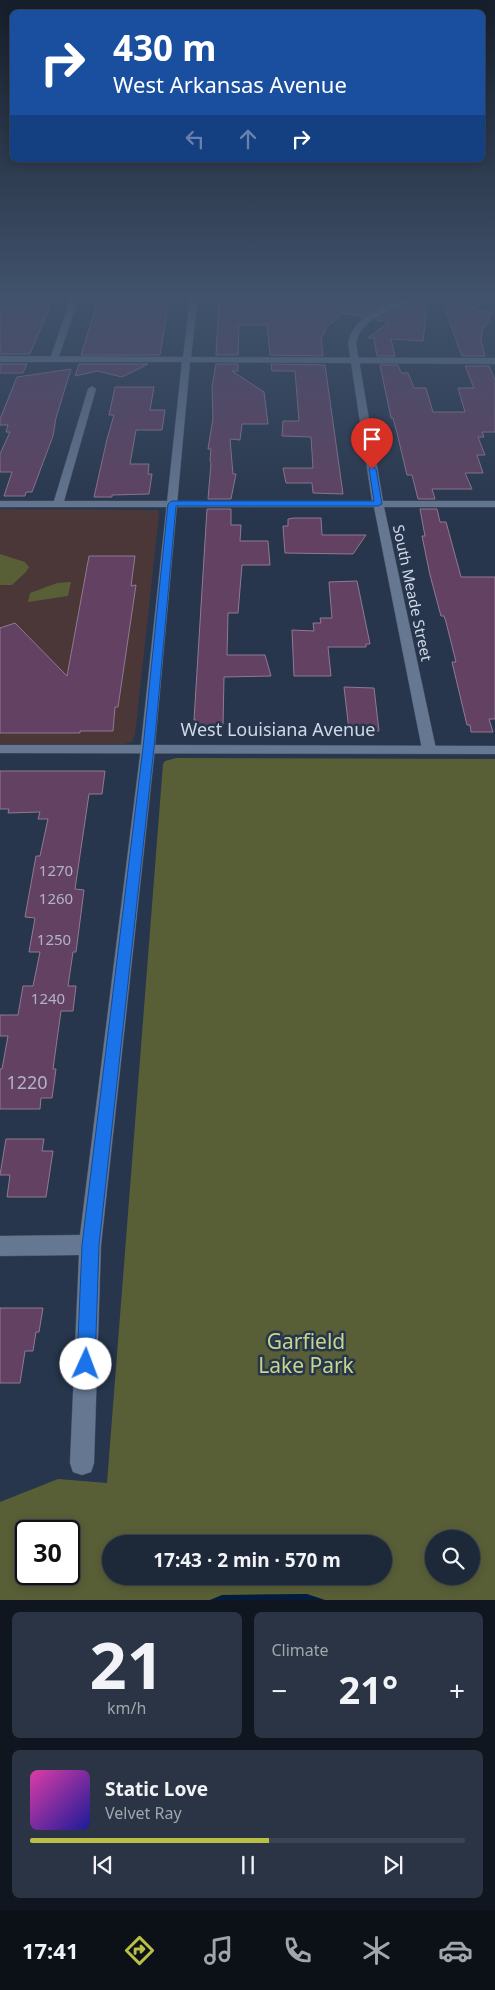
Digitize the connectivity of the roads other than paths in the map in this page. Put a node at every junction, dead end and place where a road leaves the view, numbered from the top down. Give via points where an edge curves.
1 (185, 373) edge
2 (358, 373) edge
3 (92, 389) dead end
4 (0, 504) edge
5 (58, 504) junction
6 (172, 504) junction
7 (378, 504) junction
8 (495, 504) edge
9 (148, 748) junction
10 (0, 749) edge
11 (429, 749) junction
12 (495, 750) edge
13 (90, 1245) junction
14 (0, 1246) edge
15 (82, 1463) dead end

1 - 6 street
2 - 7 street, South Meade Street
3 - 5 street
4 - 5 street
5 - 6 street
6 - 7 street
6 - 9 street
7 - 8 street
7 - 11 street, South Meade Street
9 - 10 street, West Louisiana Avenue
9 - 11 street, West Louisiana Avenue
9 - 13 street
11 - 12 street, West Louisiana Avenue
13 - 14 street
13 - 15 street

